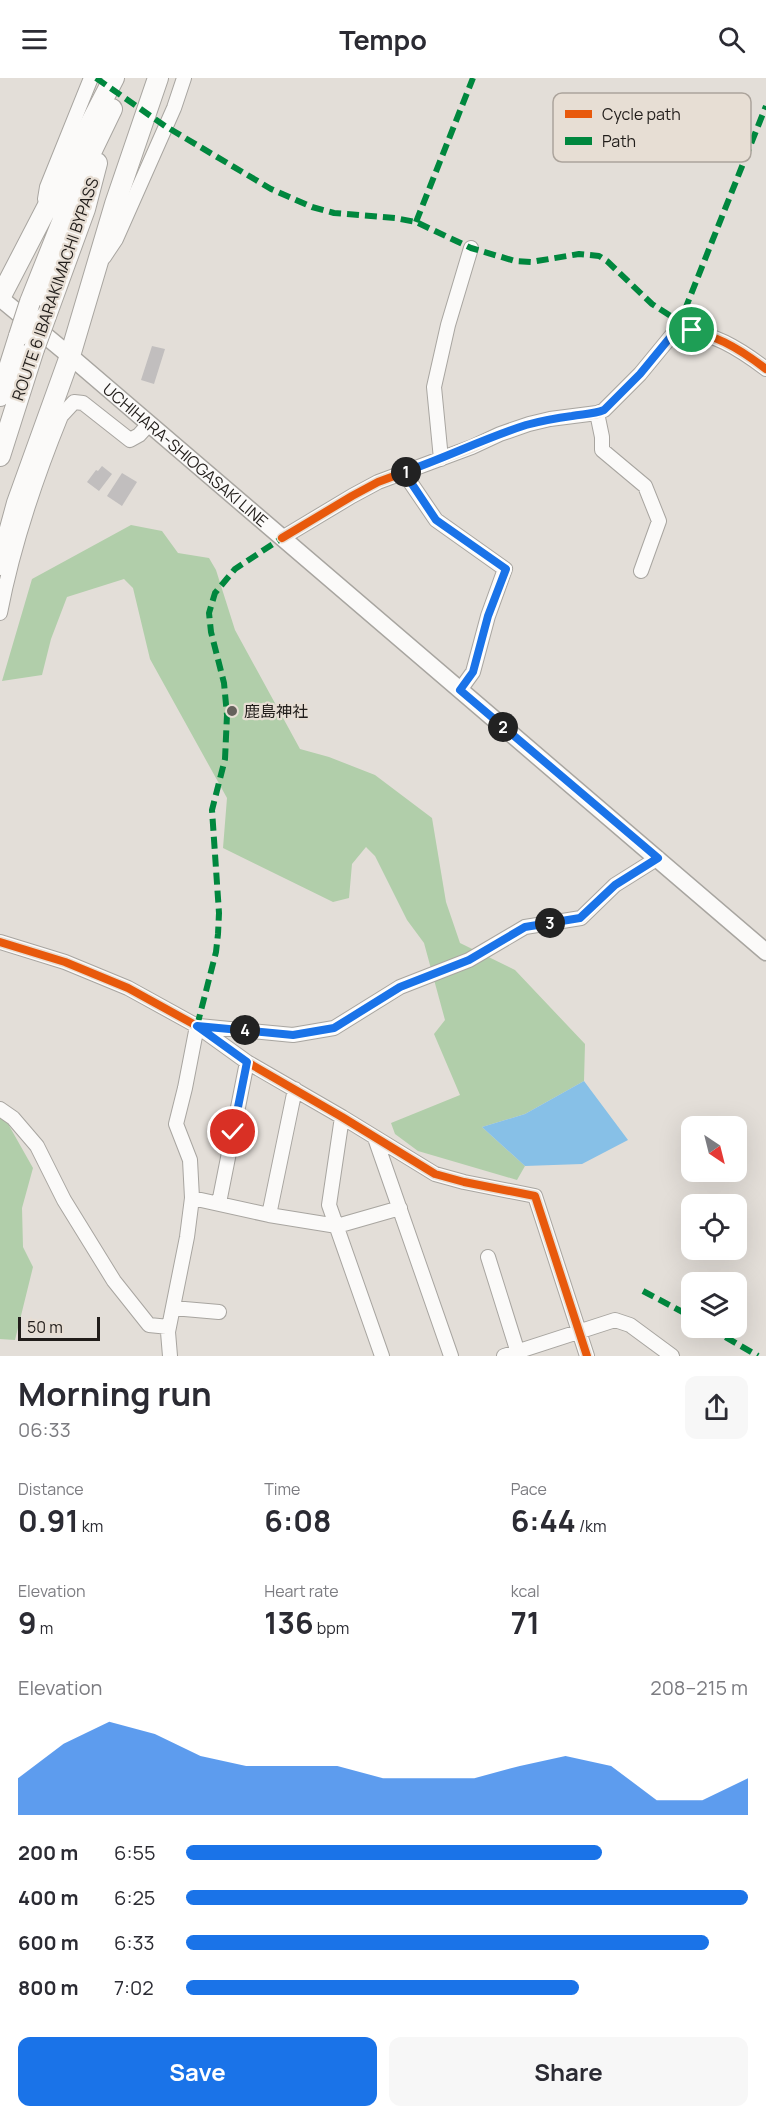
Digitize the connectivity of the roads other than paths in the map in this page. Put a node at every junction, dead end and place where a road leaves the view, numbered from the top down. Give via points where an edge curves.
1 (91, 78) edge
2 (114, 78) edge
3 (125, 78) edge
4 (158, 78) edge
5 (184, 78) edge
6 (107, 123) junction
7 (45, 213) junction
8 (471, 248) dead end
9 (93, 274) junction
10 (0, 298) edge
11 (70, 356) junction
12 (766, 369) edge
13 (0, 396) edge
14 (597, 413) junction
15 (149, 424) junction
16 (0, 456) edge
17 (441, 459) junction
18 (404, 472) junction
19 (282, 538) junction
20 (0, 566) edge
21 (641, 571) dead end
22 (0, 613) edge
23 (460, 690) junction
24 (658, 858) junction
25 (0, 942) edge
26 (766, 951) edge
27 (197, 1026) junction
28 (247, 1062) junction
29 (295, 1089) junction
30 (0, 1109) edge
31 (342, 1117) junction
32 (375, 1137) junction
33 (192, 1198) junction
34 (219, 1203) junction
35 (400, 1208) junction
36 (269, 1215) junction
37 (337, 1226) junction
38 (488, 1257) dead end
39 (173, 1308) junction
40 (219, 1312) dead end
41 (169, 1328) junction
42 (579, 1330) junction
43 (651, 1341) junction
44 (519, 1354) edge
45 (170, 1356) edge
46 (382, 1356) edge
47 (451, 1356) edge
48 (504, 1356) edge
49 (587, 1356) edge
50 (656, 1356) edge
51 (672, 1356) edge

1 - 7 street via 47,187
2 - 7 highway
3 - 6 highway, ROUTE 6 IBARAKIMACHI BYPASS
4 - 9 highway
5 - 9 street via 116,239
6 - 13 highway, ROUTE 6 IBARAKIMACHI BYPASS, bridge via 84,167 30,302
6 - 16 highway, ROUTE 6 IBARAKIMACHI BYPASS, bridge via 85,209
7 - 10 highway
8 - 17 street via 434,387
9 - 11 highway
10 - 11 main road, UCHIHARA-SHIOGASAKI LINE
11 - 15 main road, UCHIHARA-SHIOGASAKI LINE
11 - 20 highway via 17,503
12 - 14 street via 713,336 677,329 640,374
14 - 17 street via 529,424
14 - 21 street via 602,450 645,486 659,521
15 - 19 main road, UCHIHARA-SHIOGASAKI LINE
15 - 22 street via 130,440 83,403 74,402 68,407 30,496
17 - 18 street
18 - 19 street via 352,496
18 - 23 street via 436,520 506,569 473,672
19 - 23 main road, UCHIHARA-SHIOGASAKI LINE
23 - 24 main road, UCHIHARA-SHIOGASAKI LINE
24 - 26 main road, UCHIHARA-SHIOGASAKI LINE
24 - 27 street via 615,885 580,918 525,927 469,960 400,987 334,1028 293,1035
25 - 27 street via 128,988
27 - 28 street
27 - 33 street via 176,1124 190,1160
28 - 29 street
28 - 34 street
29 - 31 street
29 - 36 street
30 - 41 street via 37,1146 64,1200 114,1281 149,1325
31 - 32 street
31 - 37 street via 329,1205
32 - 35 street
32 - 42 street via 435,1174 534,1196
33 - 34 street
33 - 39 street
34 - 36 street
35 - 37 street
35 - 47 street
36 - 37 street
37 - 46 street
38 - 44 street
39 - 40 street
39 - 41 street
41 - 45 street
42 - 43 street via 615,1320 630,1325
42 - 44 street
42 - 49 street
43 - 50 street
43 - 51 street
44 - 48 street

